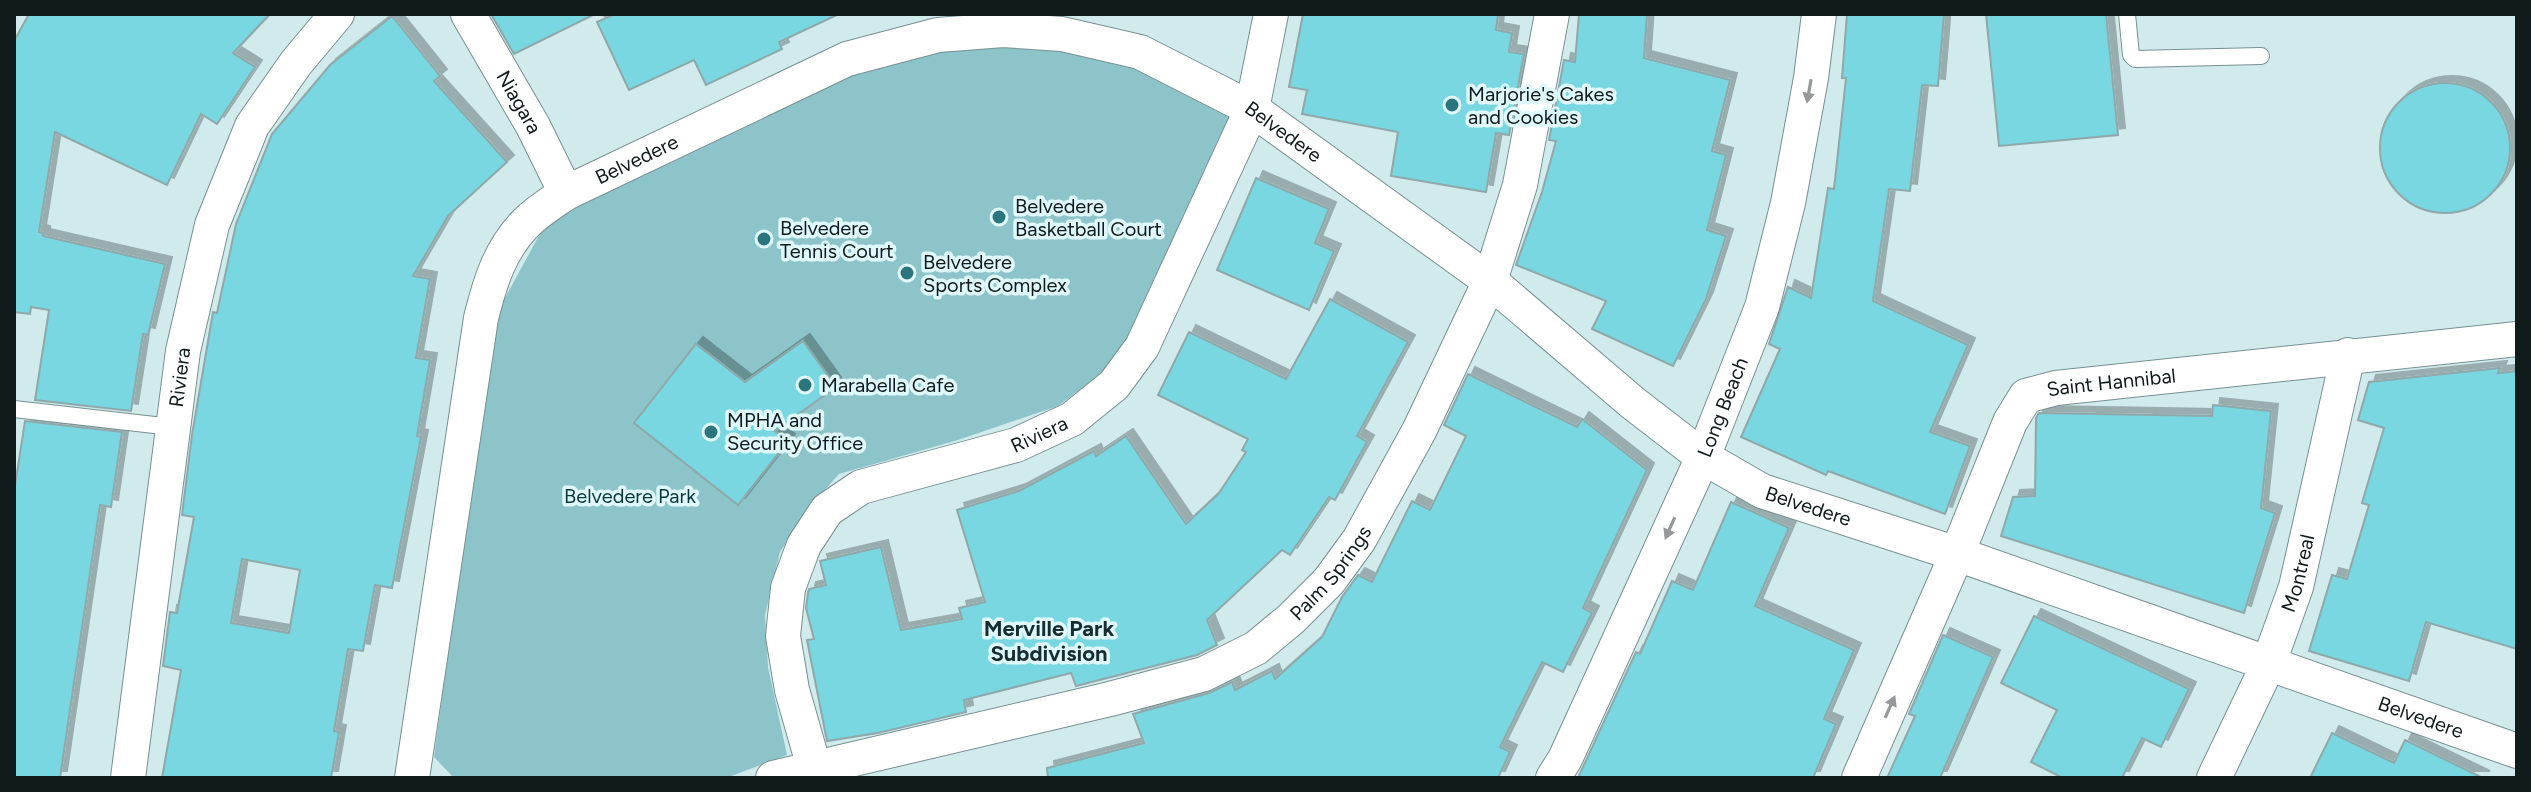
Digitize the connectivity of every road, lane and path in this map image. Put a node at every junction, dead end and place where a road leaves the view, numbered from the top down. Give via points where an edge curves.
1 (337, 14) edge
2 (468, 14) edge
3 (1271, 14) edge
4 (1552, 14) edge
5 (1819, 14) edge
6 (2127, 14) edge
7 (2261, 56) dead end
8 (1252, 109) junction
9 (566, 193) junction
10 (1490, 281) junction
11 (2517, 339) edge
12 (2348, 355) junction
13 (14, 409) edge
14 (172, 427) junction
15 (1703, 457) junction
16 (1957, 554) junction
17 (2268, 665) junction
18 (2517, 751) edge
19 (814, 767) junction
20 (128, 778) edge
21 (412, 778) edge
22 (773, 778) edge
23 (1553, 778) edge
24 (1859, 778) edge
25 (2214, 778) edge

1 - 14 street, Riviera via 252,126 212,225
2 - 9 street, Niagara
3 - 8 street, Riviera
4 - 10 street, Palm Springs via 1520,185
5 -> 15 street, Long Beach via 1778,252
6 - 7 lane via 2135,59
8 - 9 street, Belvedere via 1140,52 1062,34 1003,30 938,35 847,59
8 - 10 street, Belvedere
8 - 19 street, Riviera via 1142,347 1114,385 1072,419 1016,445 861,487 827,510 804,545 788,588 783,636
9 - 21 street, Belvedere via 526,223 490,281
10 - 15 street, Belvedere
10 - 19 street, Palm Springs via 1419,431 1359,540 1329,581 1256,648 1191,678
11 - 12 street, Saint Hannibal
12 - 16 street, Saint Hannibal via 2056,388 2026,396 2010,422
12 - 17 street, Montreal via 2302,566
13 - 14 lane
14 - 20 street, Riviera
15 - 16 street, Belvedere via 1762,491
15 -> 23 street, Long Beach
16 - 17 street, Belvedere
24 -> 16 street, Saint Hannibal
17 - 18 street, Belvedere
17 - 25 street, Montreal
19 - 22 street, Palm Springs

